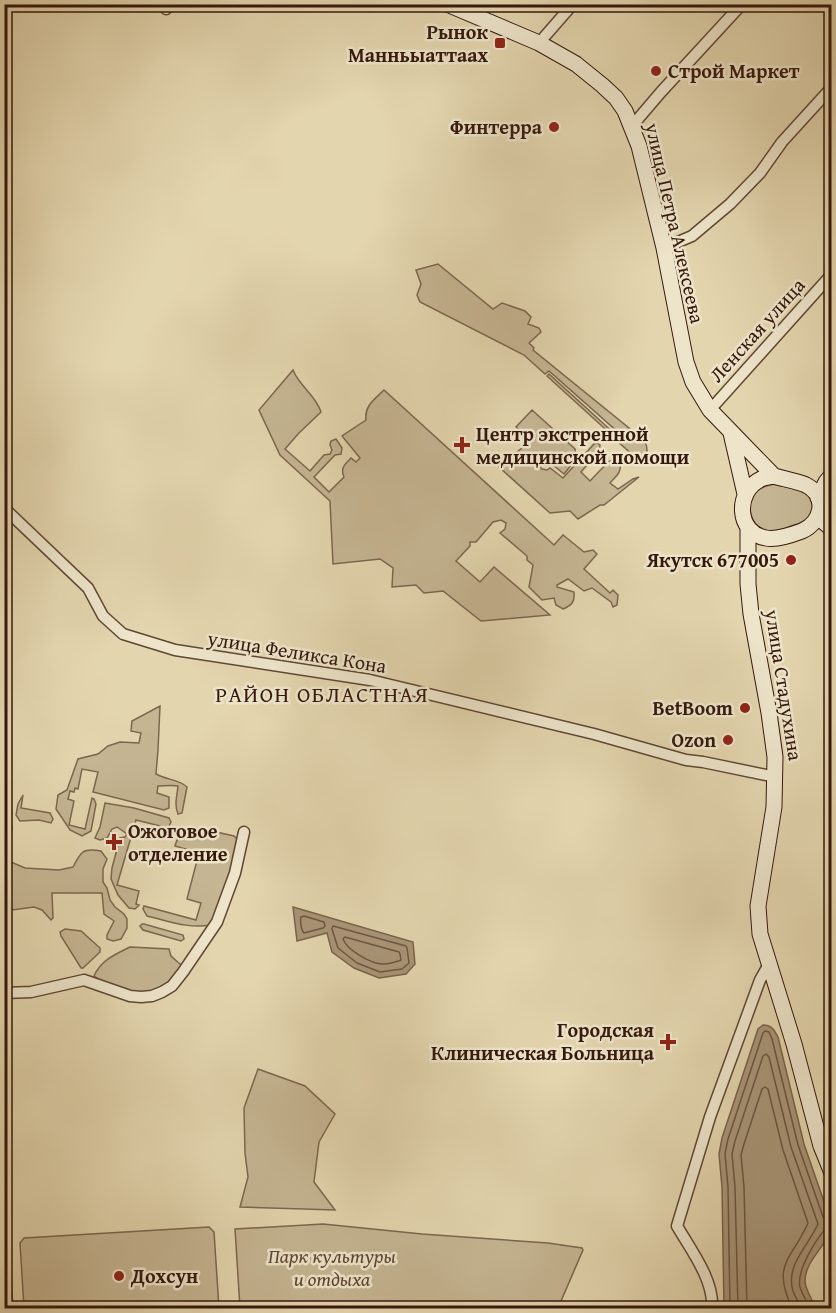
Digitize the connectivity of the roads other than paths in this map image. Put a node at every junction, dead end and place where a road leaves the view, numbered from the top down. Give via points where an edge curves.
1 (447, 4) edge
2 (573, 4) edge
3 (742, 4) edge
4 (539, 43) junction
5 (831, 87) edge
6 (632, 126) junction
7 (664, 248) junction
8 (831, 274) edge
9 (710, 410) junction
10 (731, 432) junction
11 (774, 477) junction
12 (829, 478) edge
13 (806, 485) junction
14 (745, 494) junction
15 (818, 498) junction
16 (4, 508) edge
17 (818, 517) junction
18 (748, 528) junction
19 (831, 529) edge
20 (768, 538) junction
21 (749, 552) junction
22 (776, 777) junction
23 (244, 832) dead end
24 (769, 964) junction
25 (4, 993) edge
26 (831, 1173) edge
27 (712, 1308) edge

1 - 4 street, улица Петра Алексеева
2 - 4 street
3 - 6 street
4 - 6 street, улица Петра Алексеева via 576,64 602,85 626,111
5 - 7 street via 730,204 692,236
6 - 7 street, улица Петра Алексеева
7 - 9 street, улица Петра Алексеева via 686,362
8 - 9 street, Ленская улица
9 - 10 street, улица Петра Алексеева
10 - 11 street, улица Петра Алексеева
10 - 14 street
11 - 13 street
11 - 14 street via 760,480
12 - 13 street via 818,485
12 - 15 street
13 - 15 street
14 - 18 street via 742,509
15 - 17 street
16 - 22 street, улица Феликса Кона via 88,588 103,616 123,634 175,650 370,680 686,760
17 - 19 street
17 - 20 street via 802,531
18 - 20 street
18 - 21 street, улица Стадухина
20 - 21 street
21 - 22 street, улица Стадухина via 751,614 770,713
22 - 24 street, улица Стадухина via 758,906 760,934
23 - 25 street via 235,873 217,922 172,986 141,997 84,980 31,992
24 - 26 street, улица Стадухина
24 - 27 street via 710,1117 677,1226 706,1277

